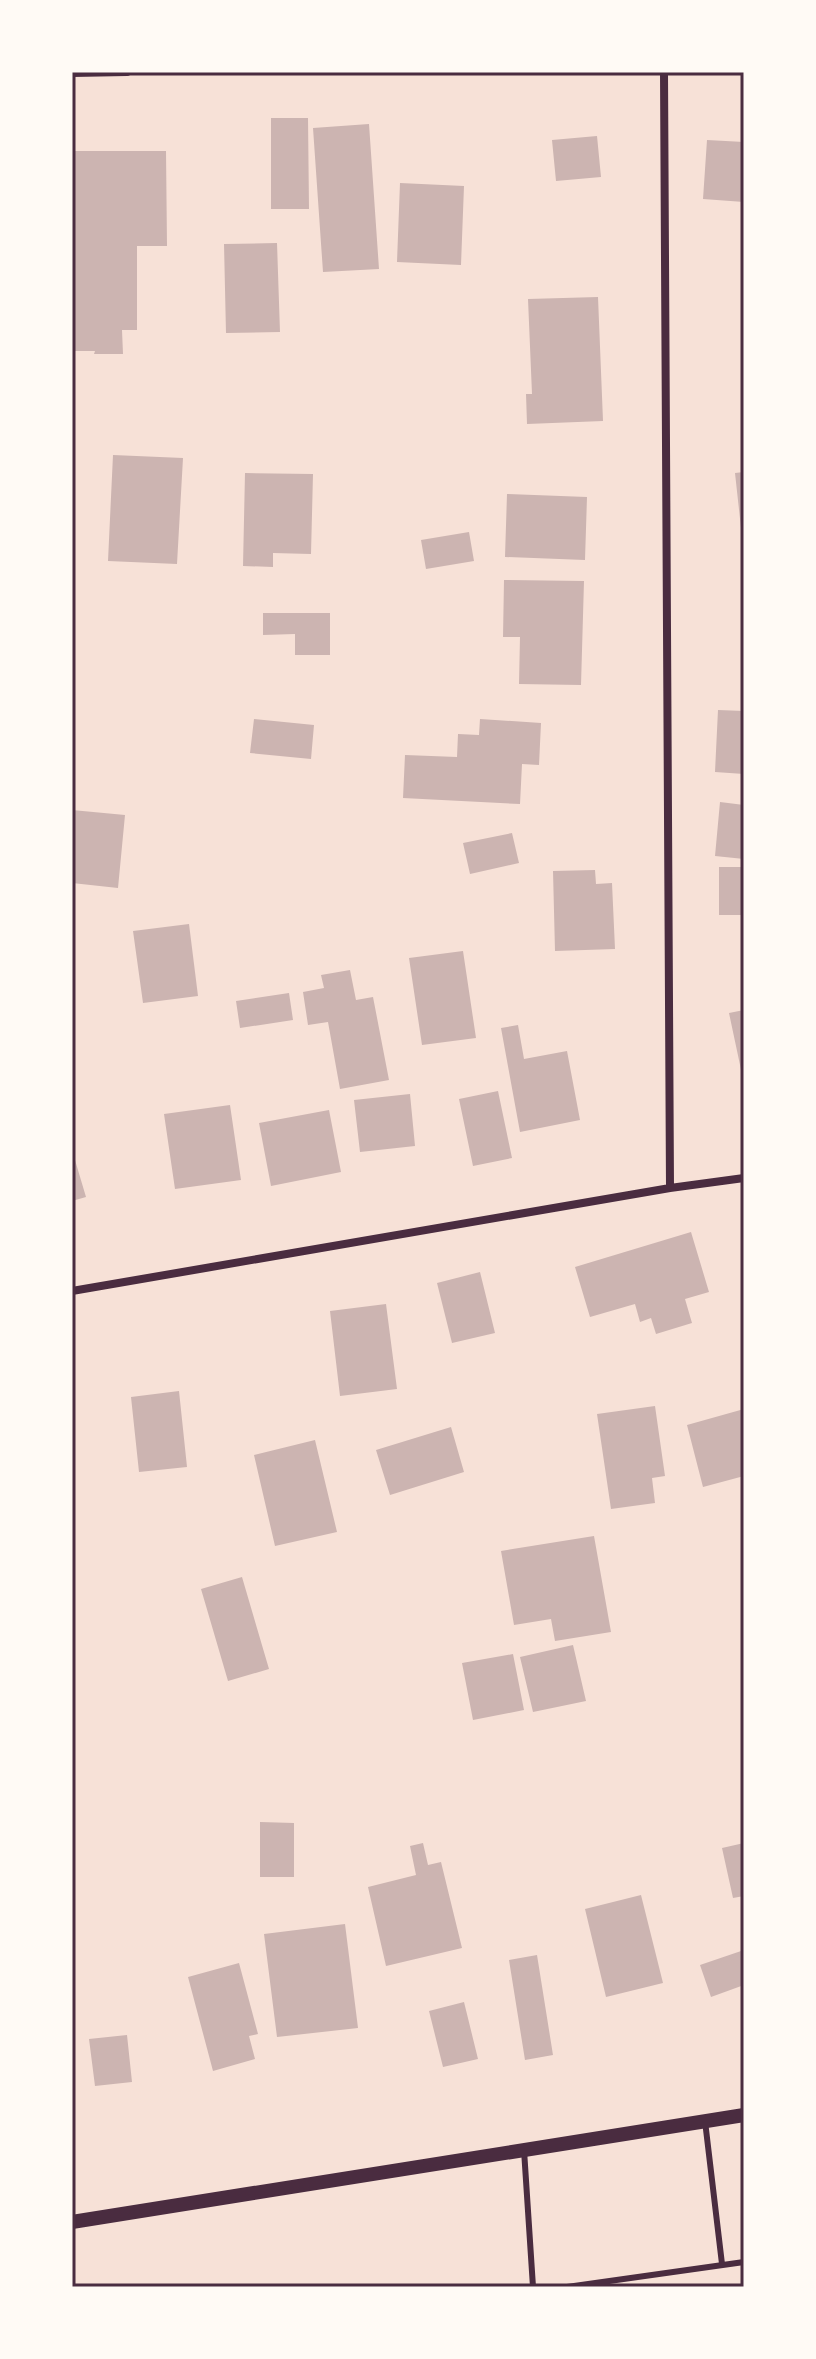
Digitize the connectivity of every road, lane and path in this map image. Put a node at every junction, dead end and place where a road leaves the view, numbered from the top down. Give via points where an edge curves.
1 (127, 72) edge
2 (664, 72) edge
3 (72, 73) edge
4 (744, 1178) edge
5 (670, 1188) junction
6 (72, 1291) edge
7 (744, 2115) edge
8 (705, 2121) junction
9 (524, 2150) junction
10 (72, 2222) edge
11 (744, 2262) edge
12 (722, 2264) junction
13 (533, 2287) edge
14 (567, 2287) edge

1 - 3 street
2 - 5 street
4 - 5 street
5 - 6 street
7 - 8 street
8 - 9 street
8 - 12 lane
9 - 10 street
9 - 13 lane
11 - 12 lane
12 - 14 lane

